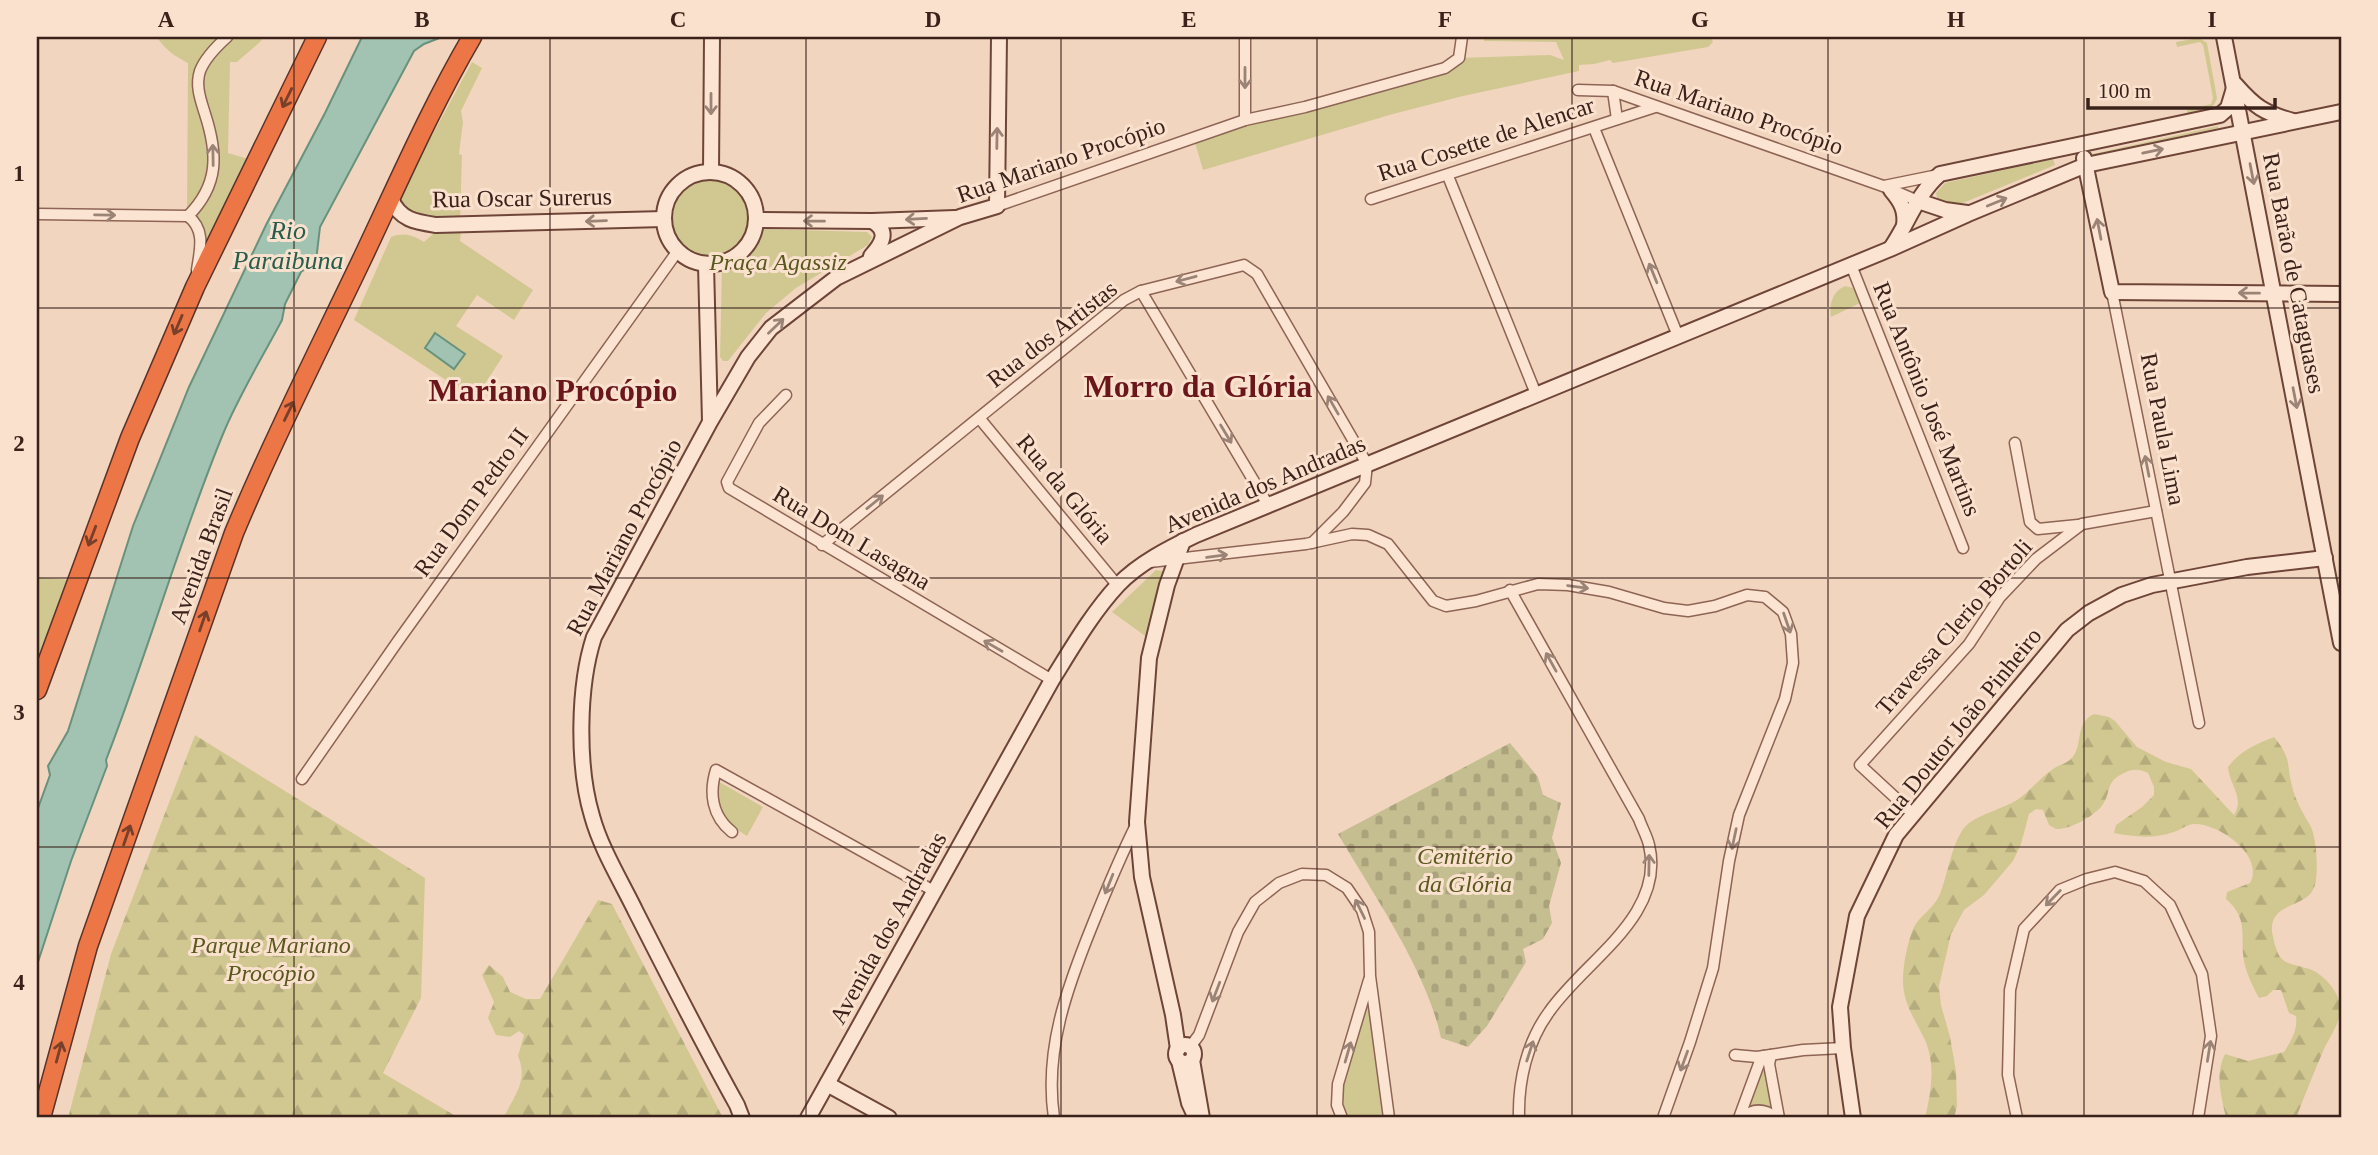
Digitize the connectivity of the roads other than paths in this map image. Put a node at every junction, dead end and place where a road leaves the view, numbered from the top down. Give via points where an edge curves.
1 (227, 37) edge
2 (317, 37) edge
3 (472, 37) edge
4 (712, 37) edge
5 (999, 37) edge
6 (1245, 37) edge
7 (1462, 37) edge
8 (2224, 37) edge
9 (2235, 83) junction
10 (1578, 90) dead end
11 (1613, 91) junction
12 (1655, 107) junction
13 (2341, 112) edge
14 (1617, 119) junction
15 (1245, 120) junction
16 (2297, 121) junction
17 (1594, 128) junction
18 (2244, 132) junction
19 (2081, 144) junction
20 (2086, 165) junction
21 (711, 172) junction
22 (1940, 174) junction
23 (1448, 176) junction
24 (1887, 188) junction
25 (391, 199) junction
26 (1371, 199) dead end
27 (1918, 201) junction
28 (997, 206) junction
29 (37, 214) edge
30 (1968, 214) junction
31 (188, 216) junction
32 (960, 218) junction
33 (664, 219) junction
34 (756, 220) junction
35 (872, 222) junction
36 (1904, 229) junction
37 (1890, 249) junction
38 (677, 252) junction
39 (867, 261) junction
40 (706, 264) junction
41 (1851, 265) junction
42 (195, 287) junction
43 (1141, 291) junction
44 (2112, 292) junction
45 (2274, 293) junction
46 (2341, 294) edge
47 (1678, 336) junction
48 (748, 357) junction
49 (709, 362) junction
50 (1536, 394) junction
51 (786, 395) dead end
52 (980, 419) junction
53 (710, 422) junction
54 (2015, 443) dead end
55 (1367, 464) junction
56 (1268, 505) junction
57 (2156, 511) junction
58 (2082, 524) junction
59 (1183, 541) junction
60 (1312, 543) junction
61 (821, 545) junction
62 (1963, 548) dead end
63 (2325, 558) junction
64 (1176, 560) junction
65 (1149, 562) junction
66 (2170, 581) junction
67 (1118, 586) junction
68 (1510, 590) junction
69 (2341, 643) edge
70 (1052, 680) junction
71 (37, 690) edge
72 (2199, 723) dead end
73 (302, 779) dead end
74 (1913, 814) junction
75 (1137, 822) junction
76 (732, 832) dead end
77 (934, 891) junction
78 (1370, 976) junction
79 (1843, 1048) junction
80 (1185, 1052) junction
81 (1735, 1055) dead end
82 (1768, 1055) junction
83 (827, 1084) junction
84 (41, 1118) edge
85 (742, 1118) edge
86 (808, 1118) edge
87 (889, 1118) edge
88 (1054, 1118) edge
89 (1196, 1118) edge
90 (1202, 1118) edge
91 (1342, 1118) edge
92 (1390, 1118) edge
93 (1519, 1118) edge
94 (1663, 1118) edge
95 (1740, 1118) edge
96 (1778, 1118) edge
97 (1853, 1118) edge
98 (2017, 1118) edge
99 (2198, 1118) edge

31 -> 1 street via 205,197 215,154 200,97 200,70
2 -> 42 highway
3 - 25 highway, Avenida Brasil
4 -> 21 street
28 -> 5 street
6 -> 15 street
7 - 15 street, Rua Mariano Procópio via 1459,58 1445,68
8 - 9 street, Rua Barão de Cataguases
9 - 16 street via 2262,111
9 - 18 street, Rua Barão de Cataguases
9 - 19 street via 2228,108 2220,115
10 - 11 street, Rua Mariano Procópio
11 - 12 street, Rua Mariano Procópio
11 - 14 street
12 - 14 street, Rua Cosette de Alencar
12 - 24 street, Rua Mariano Procópio
13 - 16 street, Avenida dos Andradas
14 - 17 street, Rua Cosette de Alencar
15 - 28 street, Rua Mariano Procópio
16 - 18 street, Avenida dos Andradas
17 - 23 street, Rua Cosette de Alencar
47 -> 17 street
20 -> 18 street, Avenida dos Andradas
18 -> 45 street, Rua Barão de Cataguases
19 - 20 street, Rua Paula Lima
19 - 22 street
30 -> 20 street, Avenida dos Andradas
44 -> 20 street, Rua Paula Lima
21 - 33 street via 678,186
21 - 34 street via 740,183 752,200
22 - 24 street
22 - 27 street
23 - 26 street, Rua Cosette de Alencar
23 - 50 street
24 - 27 street, Rua Mariano Procópio
24 - 36 street via 1902,202
33 -> 25 street, Rua Oscar Surerus via 436,225 407,219
84 -> 25 highway, Avenida Brasil via 88,946 234,533
27 - 30 street
27 - 36 street
28 - 32 street, Rua Mariano Procópio
29 -> 31 street
30 - 37 street, Avenida dos Andradas
31 - 42 street via 200,230
32 -> 35 street
32 - 39 street, Rua Mariano Procópio
33 - 38 street
35 -> 34 street
34 - 40 street via 743,250 730,260
35 - 39 street via 883,237
36 - 37 street
37 - 41 street, Avenida dos Andradas
38 - 40 street
38 - 73 street, Rua Dom Pedro II
48 -> 39 street, Rua Mariano Procópio via 793,310
40 - 49 street
41 - 47 street, Avenida dos Andradas
41 - 62 street, Rua Antônio José Martins
42 -> 71 highway via 130,438
43 - 52 street, Rua dos Artistas via 1107,312
55 -> 43 street, Rua dos Artistas via 1251,268 1235,266
43 -> 56 street
45 -> 44 street
57 -> 44 street, Rua Paula Lima
45 - 46 street
45 -> 63 street, Rua Barão de Cataguases
47 - 50 street, Avenida dos Andradas
48 - 49 street via 725,374
48 - 53 street, Rua Mariano Procópio
49 - 53 street
50 - 55 street, Avenida dos Andradas
51 - 61 street, Rua Dom Lasagna via 759,423 727,482 729,488
61 -> 52 street, Rua dos Artistas
52 - 67 street, Rua da Glória
53 - 85 street, Rua Mariano Procópio via 594,637 582,688 582,738 586,792 602,841
54 - 58 street via 2030,522 2038,529
55 - 56 street, Avenida dos Andradas
55 - 60 street via 1365,483
56 - 59 street, Avenida dos Andradas
57 - 58 street, Travessa Clerio Bortoli
57 - 66 street, Rua Paula Lima
58 - 74 street, Travessa Clerio Bortoli via 2036,559 2000,597 1969,644 1860,765
59 - 64 street
59 - 65 street, Avenida dos Andradas
64 -> 60 street
60 - 68 street via 1352,534 1378,539 1388,544 1433,601 1446,606
70 -> 61 street, Rua Dom Lasagna
63 - 66 street, Rua Doutor João Pinheiro
63 - 69 street, Rua Barão de Cataguases
64 - 65 street
64 - 75 street via 1149,658
65 - 67 street, Avenida dos Andradas
66 - 72 street, Rua Paula Lima
66 - 74 street, Rua Doutor João Pinheiro via 2122,595 2067,630
67 - 70 street, Avenida dos Andradas
93 -> 68 street via 1530,1046 1575,979 1631,924 1650,873 1649,846 1639,819
68 -> 94 street via 1538,584 1568,585 1688,611 1746,595 1765,597 1783,612 1791,634 1793,663 1785,699 1739,815 1713,968
70 - 77 street, Avenida dos Andradas
74 - 79 street, Rua Doutor João Pinheiro via 1896,835 1857,916 1840,1007
75 - 80 street via 1142,877
75 -> 88 street via 1073,972 1057,1025 1051,1063
76 - 77 street via 713,804 716,770
77 - 83 street, Avenida dos Andradas
78 -> 80 street via 1369,932 1347,888 1326,875 1301,874 1279,883 1255,902 1238,932 1199,1035
91 -> 78 street via 1338,1084
78 - 92 street
79 - 82 street
79 - 97 street, Rua Doutor João Pinheiro
80 - 89 street via 1189,1103
80 - 90 street
81 - 82 street
82 - 95 street via 1759,1064
82 - 96 street
83 - 86 street, Avenida dos Andradas
83 - 87 street
95 - 96 street via 1755,1110
99 -> 98 street via 2211,1036 2202,974 2170,905 2144,881 2115,872 2060,890 2024,929 2010,990 2008,1075

